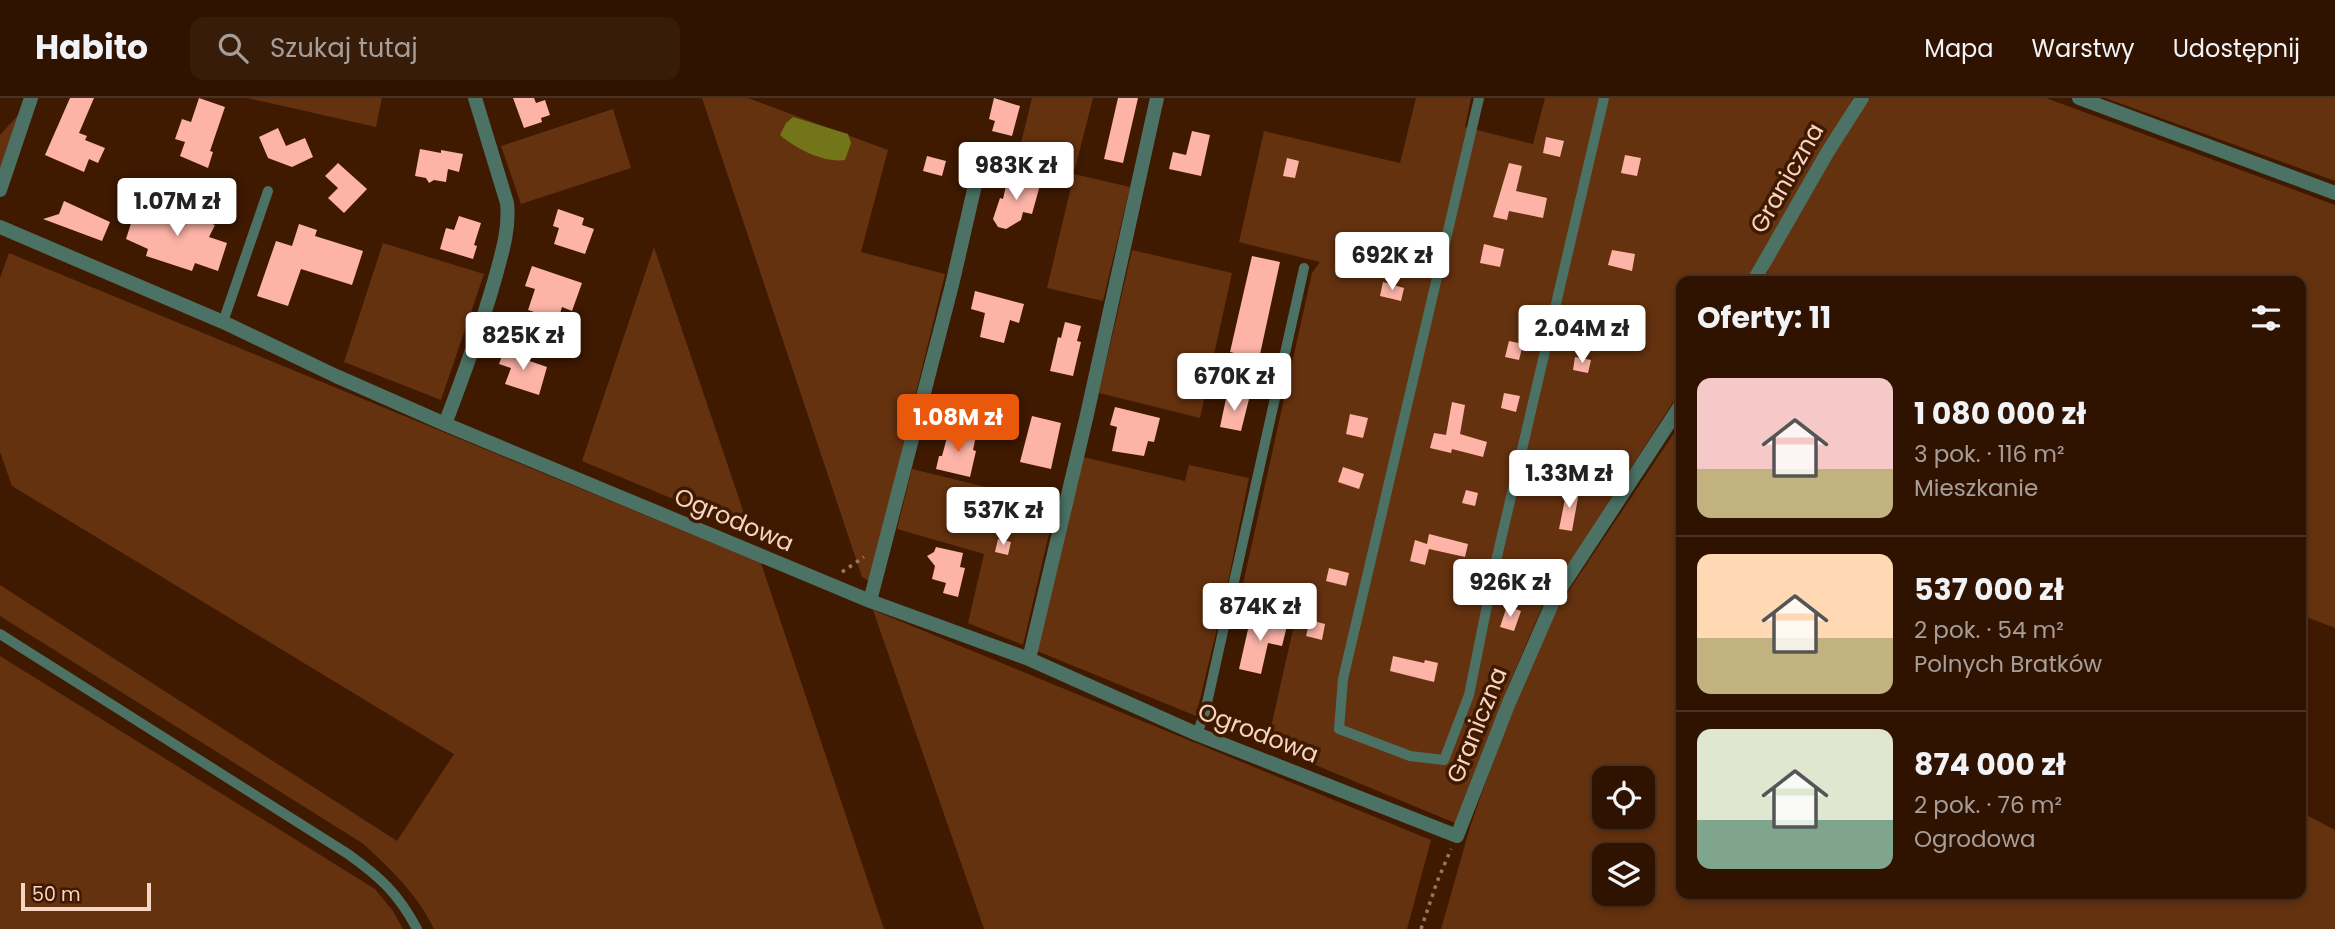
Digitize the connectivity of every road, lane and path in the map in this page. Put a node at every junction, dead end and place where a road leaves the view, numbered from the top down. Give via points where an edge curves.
1 (32, 98) edge
2 (475, 98) edge
3 (1157, 98) edge
4 (1479, 98) edge
5 (1604, 98) edge
6 (1862, 98) edge
7 (2078, 98) edge
8 (981, 159) dead end
9 (0, 190) edge
10 (268, 191) dead end
11 (2335, 193) edge
12 (0, 227) edge
13 (1304, 268) dead end
14 (1756, 276) edge
15 (223, 322) junction
16 (1676, 413) edge
17 (445, 424) junction
18 (885, 541) junction
19 (825, 582) junction
20 (870, 601) junction
21 (0, 634) edge
22 (1029, 659) junction
23 (1197, 734) junction
24 (1457, 836) junction
25 (417, 929) edge
26 (1421, 929) edge

1 - 9 street
2 - 17 street via 508,220 479,335
3 - 22 street
4 - 5 lane via 1343,679 1339,729 1410,756 1444,760 1469,695
6 - 14 street, Graniczna
7 - 11 street
8 - 18 street
10 - 15 lane
12 - 15 street, Ogrodowa
13 - 23 lane
15 - 17 street, Ogrodowa
16 - 24 street, Graniczna via 1555,597
17 - 19 street, Ogrodowa
18 - 19 path
18 - 20 street
19 - 20 street, Ogrodowa
20 - 22 street, Ogrodowa
21 - 25 lane via 348,854 384,880
22 - 23 street, Ogrodowa
23 - 24 street, Ogrodowa
24 - 26 path

